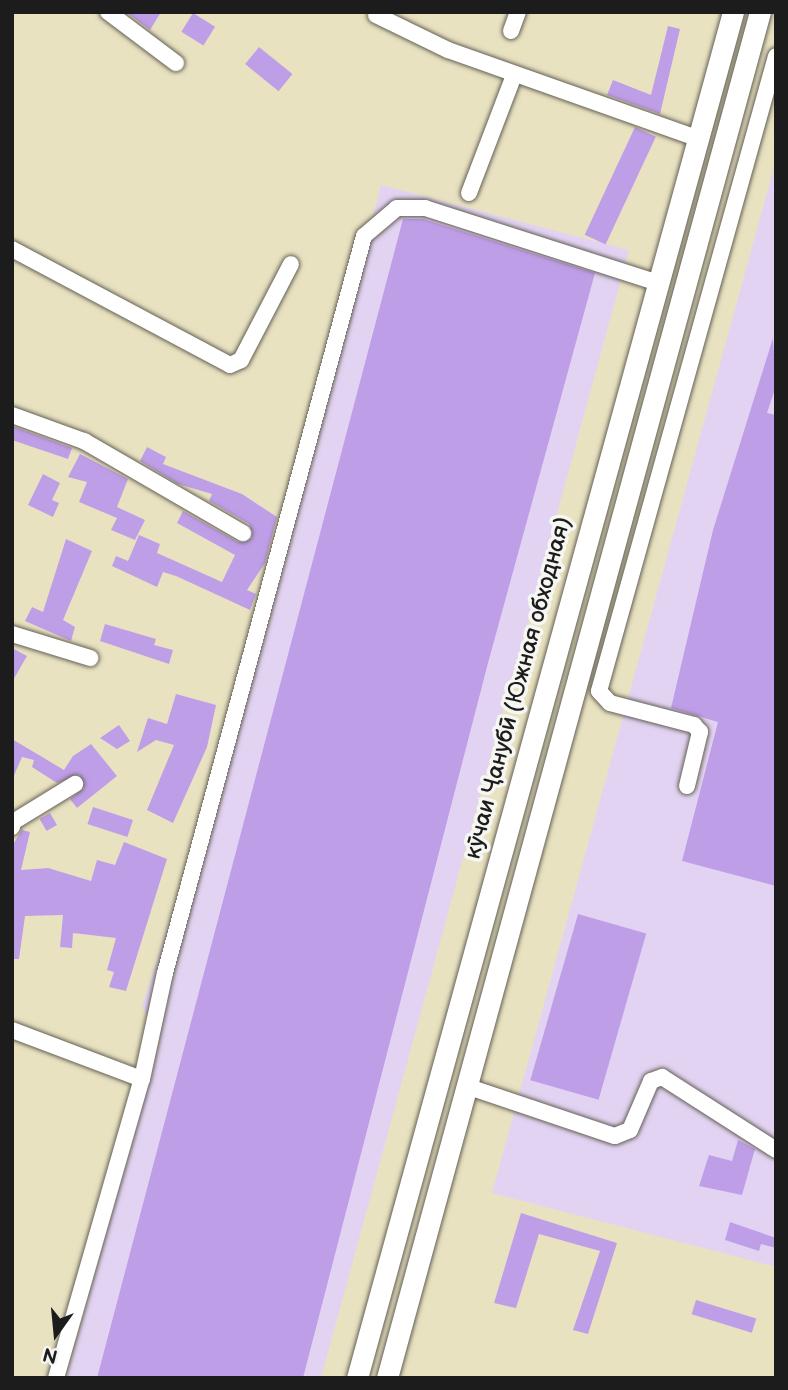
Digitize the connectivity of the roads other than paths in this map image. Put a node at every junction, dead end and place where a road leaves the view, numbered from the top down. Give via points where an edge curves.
1 (108, 12) edge
2 (518, 12) edge
3 (733, 12) edge
4 (760, 12) edge
5 (376, 15) dead end
6 (511, 32) dead end
7 (776, 56) edge
8 (176, 64) dead end
9 (514, 75) junction
10 (697, 138) junction
11 (469, 193) dead end
12 (12, 249) edge
13 (290, 264) dead end
14 (656, 282) junction
15 (12, 415) edge
16 (243, 533) dead end
17 (12, 634) edge
18 (90, 658) dead end
19 (75, 784) dead end
20 (687, 786) dead end
21 (13, 822) edge
22 (12, 827) edge
23 (12, 1030) edge
24 (142, 1079) junction
25 (466, 1086) junction
26 (776, 1150) edge
27 (56, 1378) edge
28 (357, 1378) edge
29 (387, 1378) edge

1 - 8 street
2 - 6 street
3 - 10 main road, кӯчаи Ҷанубӣ (Южная обходная)
4 - 25 main road
5 - 9 street
7 - 20 street via 599,691 610,703 694,725 700,732
9 - 10 street
9 - 11 street
10 - 14 main road, кӯчаи Ҷанубӣ (Южная обходная)
12 - 13 street via 230,365 241,360
14 - 24 street via 425,208 397,208 364,236 165,973
14 - 28 main road, кӯчаи Ҷанубӣ (Южная обходная)
15 - 16 street via 84,441
17 - 18 street
19 - 21 street
21 - 22 street
23 - 24 street
24 - 27 street
25 - 26 street via 615,1136 630,1130 651,1081 662,1077
25 - 29 main road

